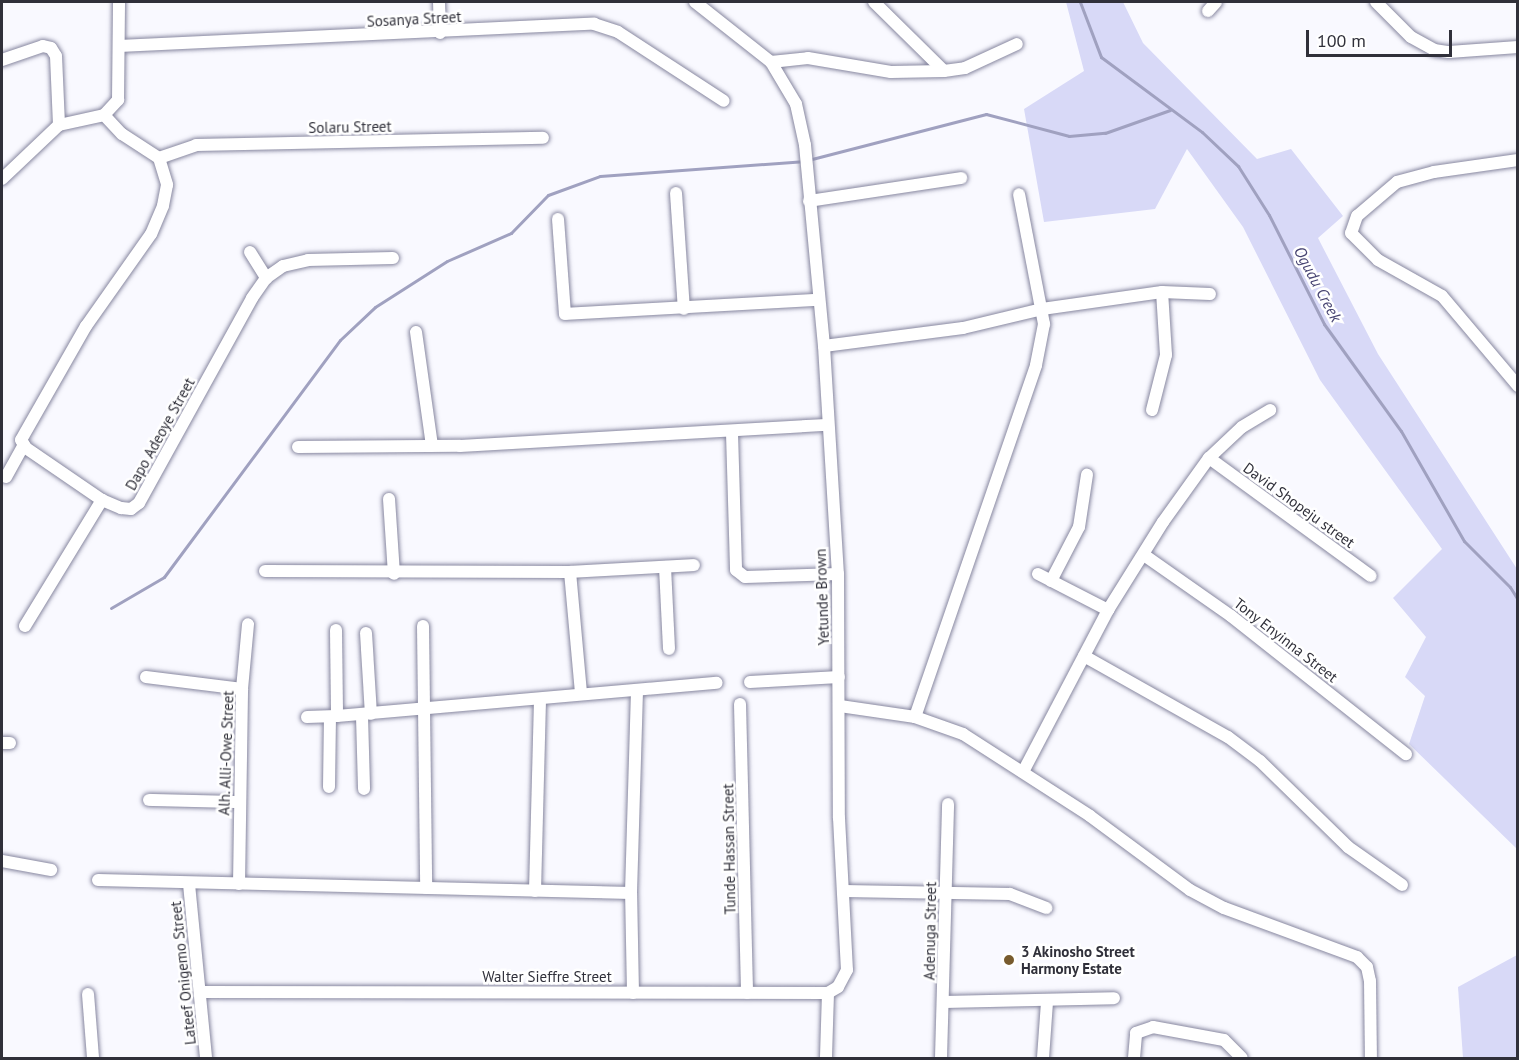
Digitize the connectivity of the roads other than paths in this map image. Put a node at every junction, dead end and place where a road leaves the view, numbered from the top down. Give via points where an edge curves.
1 (119, 2) edge
2 (439, 2) edge
3 (695, 2) edge
4 (874, 2) edge
5 (1376, 2) edge
6 (440, 33) junction
7 (1017, 44) dead end
8 (119, 46) junction
9 (1518, 47) edge
10 (2, 60) edge
11 (771, 62) junction
12 (944, 71) junction
13 (724, 101) dead end
14 (104, 115) junction
15 (59, 125) junction
16 (543, 138) dead end
17 (159, 158) junction
18 (1518, 160) edge
19 (961, 178) dead end
20 (2, 179) edge
21 (676, 194) dead end
22 (1019, 194) dead end
23 (809, 197) junction
24 (558, 219) dead end
25 (250, 252) dead end
26 (393, 258) dead end
27 (266, 278) junction
28 (1162, 292) junction
29 (1210, 294) dead end
30 (817, 300) junction
31 (684, 309) junction
32 (1042, 309) junction
33 (416, 333) dead end
34 (824, 346) junction
35 (1518, 386) edge
36 (1152, 410) dead end
37 (1270, 410) dead end
38 (826, 424) junction
39 (732, 433) junction
40 (24, 445) junction
41 (432, 446) junction
42 (298, 447) dead end
43 (1209, 458) junction
44 (1087, 475) dead end
45 (6, 477) dead end
46 (389, 499) dead end
47 (102, 500) junction
48 (1143, 555) junction
49 (694, 565) dead end
50 (665, 567) junction
51 (265, 571) dead end
52 (570, 572) junction
53 (394, 574) junction
54 (838, 574) junction
55 (1038, 574) dead end
56 (1371, 576) dead end
57 (1051, 581) junction
58 (1108, 610) junction
59 (248, 624) dead end
60 (25, 626) dead end
61 (423, 626) dead end
62 (336, 630) dead end
63 (366, 633) dead end
64 (669, 649) dead end
65 (1084, 656) junction
66 (146, 677) dead end
67 (839, 677) junction
68 (750, 682) dead end
69 (717, 683) dead end
70 (242, 689) junction
71 (638, 690) junction
72 (581, 693) junction
73 (540, 700) junction
74 (740, 704) dead end
75 (840, 706) junction
76 (427, 709) junction
77 (366, 715) junction
78 (307, 717) dead end
79 (334, 717) junction
80 (915, 717) junction
81 (1406, 754) dead end
82 (1023, 772) junction
83 (329, 787) dead end
84 (364, 789) dead end
85 (149, 800) dead end
86 (239, 802) junction
87 (948, 804) dead end
88 (2, 861) edge
89 (51, 870) dead end
90 (98, 880) dead end
91 (189, 884) junction
92 (239, 884) junction
93 (1402, 885) dead end
94 (426, 888) junction
95 (535, 891) junction
96 (844, 891) junction
97 (946, 891) junction
98 (631, 893) junction
99 (1046, 908) dead end
100 (201, 992) junction
101 (633, 993) junction
102 (747, 993) junction
103 (828, 993) junction
104 (88, 994) dead end
105 (1114, 998) dead end
106 (944, 1002) junction
107 (1047, 1002) junction
108 (93, 1059) edge
109 (206, 1059) edge
110 (826, 1059) edge
111 (941, 1059) edge
112 (1043, 1059) edge
113 (1134, 1059) edge
114 (1242, 1059) edge
115 (1371, 1059) edge

1 - 8 street
2 - 6 street
3 - 11 street
4 - 12 street
5 - 9 street via 1411,37 1434,50
6 - 8 street, Sosanya Street
6 - 13 street, Sosanya Street via 594,24 618,32
7 - 12 street via 965,68
8 - 14 street via 118,100
10 - 15 street via 43,45 51,48 56,56
11 - 12 street via 808,58 891,72
11 - 23 street, Yetunde Brown via 796,104
14 - 15 street
14 - 17 street via 122,134
15 - 20 street
16 - 17 street, Solaru Street via 196,145
17 - 40 street via 167,185 151,234 86,326 26,430 21,440
18 - 35 street via 1434,172 1397,182 1357,216 1351,233 1355,242 1378,260 1442,296
19 - 23 street
21 - 31 street
22 - 32 street
23 - 30 street, Yetunde Brown
24 - 31 street via 565,314
25 - 27 street
26 - 27 street, Dapo Adeoye Street via 308,260 283,266
27 - 47 street, Dapo Adeoye Street via 140,503 131,509
28 - 29 street
28 - 32 street
28 - 36 street via 1165,364
30 - 31 street
30 - 34 street, Yetunde Brown
32 - 34 street via 963,328
32 - 80 street via 1044,324 1036,365
33 - 41 street
34 - 38 street, Yetunde Brown
37 - 43 street via 1242,427
38 - 39 street
38 - 54 street, Yetunde Brown
39 - 41 street
39 - 54 street via 736,570 745,577
40 - 45 street
40 - 47 street, Dapo Adeoye Street
41 - 42 street
43 - 48 street
43 - 56 street, David Shopeju street
44 - 57 street via 1078,527
46 - 53 street
47 - 60 street
48 - 58 street
48 - 81 street, Tony Enyinna Street via 1232,616
49 - 50 street
50 - 52 street
50 - 64 street
51 - 53 street
52 - 53 street
52 - 72 street
54 - 67 street, Yetunde Brown
55 - 57 street
57 - 58 street
58 - 65 street
59 - 70 street, Alh. Alli-Owe Street
61 - 76 street
62 - 79 street
63 - 77 street
65 - 82 street
65 - 93 street via 1228,737 1260,761 1348,847
66 - 70 street
67 - 68 street
67 - 75 street, Yetunde Brown
69 - 71 street
70 - 86 street, Alh. Alli-Owe Street
71 - 72 street
71 - 98 street
72 - 73 street
73 - 76 street
73 - 95 street
74 - 102 street, Tunde Hassan Street
75 - 80 street
75 - 96 street, Yetunde Brown via 839,818
76 - 77 street
76 - 94 street
77 - 79 street
77 - 84 street
78 - 79 street
79 - 83 street
80 - 82 street via 963,734
82 - 115 street via 1190,890 1224,908 1357,957 1367,967 1370,981
85 - 86 street
86 - 92 street, Alh. Alli-Owe Street
87 - 97 street, Adenuga Street
88 - 89 street
90 - 91 street
91 - 92 street
91 - 100 street, Lateef Onigemo Street
92 - 94 street
94 - 95 street
95 - 98 street
96 - 97 street
96 - 103 street, Yetunde Brown via 847,970 838,987
97 - 99 street via 1010,894
97 - 106 street, Adenuga Street
98 - 101 street
100 - 101 street, Walter Sieffre Street
100 - 109 street, Lateef Onigemo Street
101 - 102 street, Walter Sieffre Street
102 - 103 street, Walter Sieffre Street
103 - 110 street
104 - 108 street
105 - 107 street
106 - 107 street
106 - 111 street, Adenuga Street
107 - 112 street
113 - 114 street via 1136,1033 1153,1027 1224,1040

